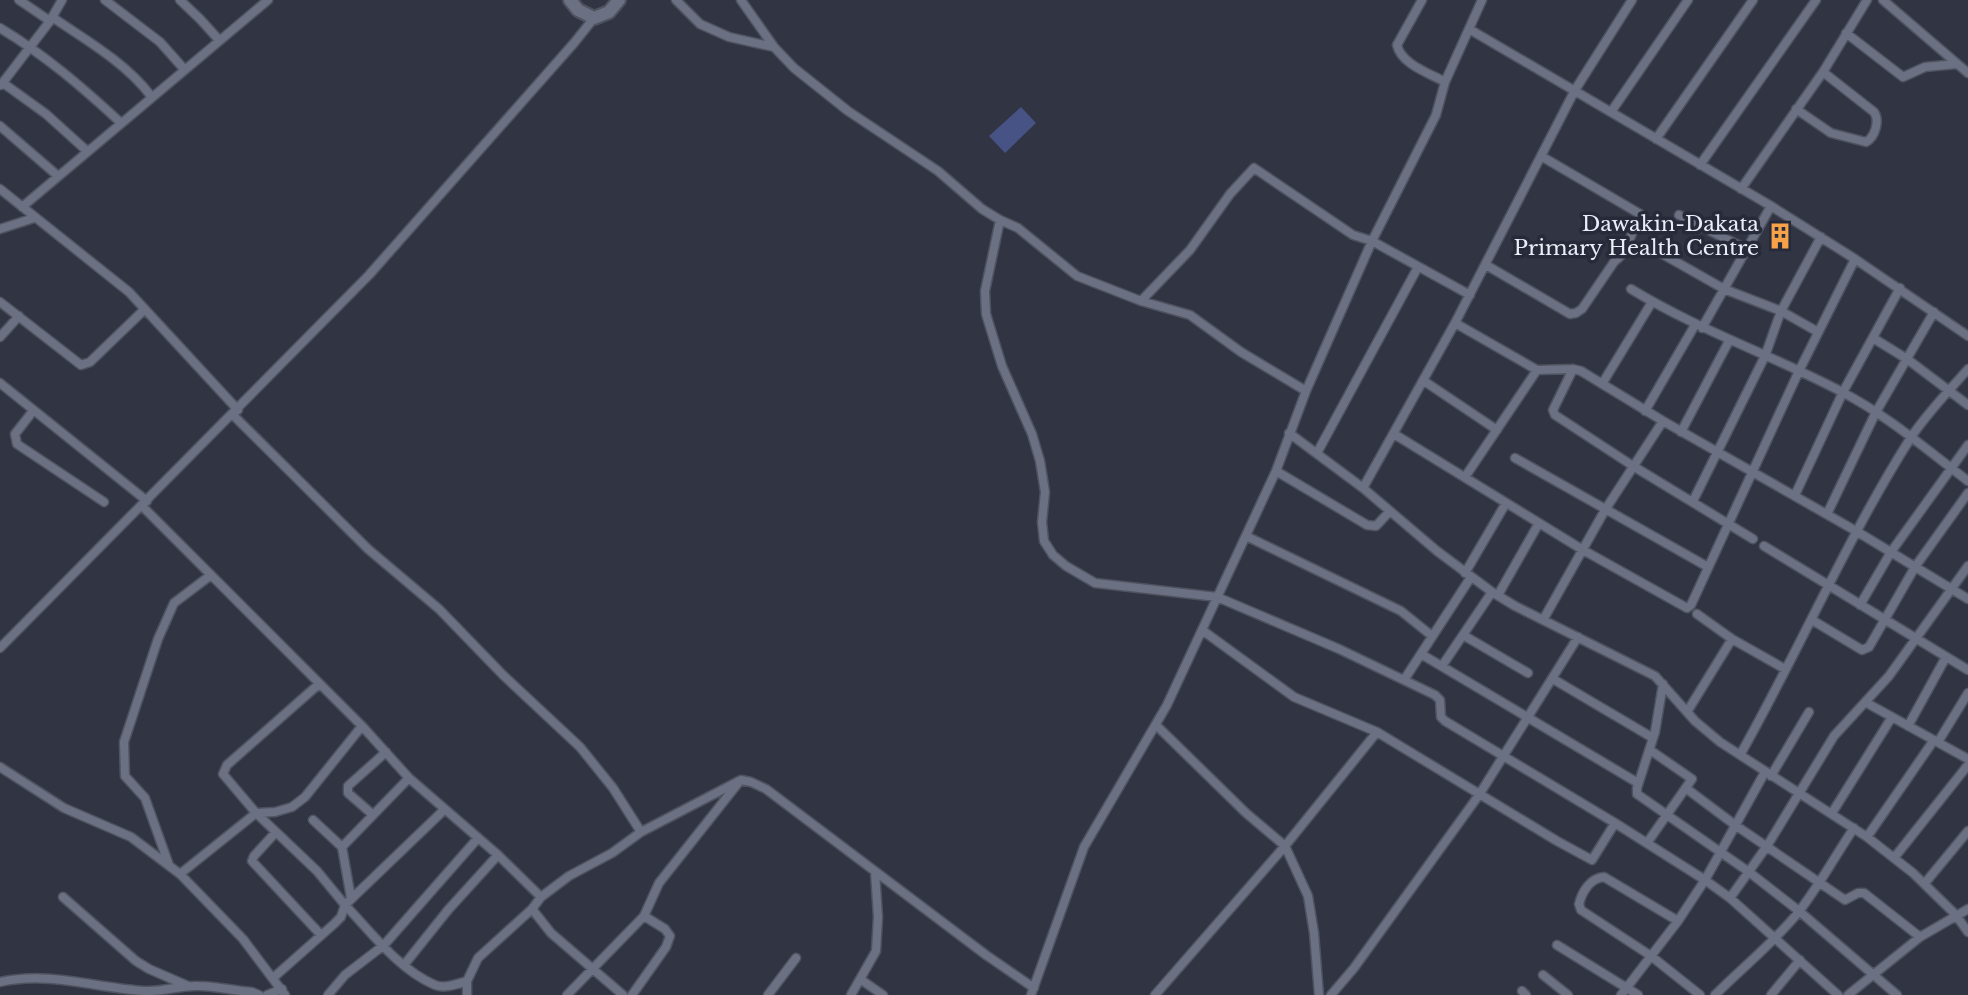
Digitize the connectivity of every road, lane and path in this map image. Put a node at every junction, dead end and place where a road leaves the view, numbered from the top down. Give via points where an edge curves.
1 (19, 0) edge
2 (62, 0) edge
3 (105, 0) edge
4 (180, 0) edge
5 (266, 0) edge
6 (570, 0) edge
7 (619, 0) edge
8 (676, 0) edge
9 (741, 0) edge
10 (1422, 0) edge
11 (1482, 0) edge
12 (1632, 0) edge
13 (1688, 0) edge
14 (1753, 0) edge
15 (1816, 0) edge
16 (1867, 0) edge
17 (1883, 0) edge
18 (594, 18) junction
19 (51, 19) junction
20 (0, 28) edge
21 (1469, 29) junction
22 (1846, 33) junction
23 (219, 40) junction
24 (31, 47) junction
25 (774, 47) junction
26 (1957, 64) junction
27 (184, 69) junction
28 (1823, 72) junction
29 (1968, 73) edge
30 (1445, 82) junction
31 (1, 85) edge
32 (1575, 90) junction
33 (151, 96) junction
34 (1796, 110) junction
35 (1611, 113) junction
36 (120, 122) junction
37 (0, 126) edge
38 (1656, 139) junction
39 (87, 151) junction
40 (1541, 156) junction
41 (1700, 165) junction
42 (58, 176) junction
43 (0, 189) edge
44 (1741, 189) junction
45 (1771, 206) junction
46 (22, 207) junction
47 (1679, 215) dead end
48 (34, 218) junction
49 (1000, 220) junction
50 (0, 229) edge
51 (1821, 237) junction
52 (1372, 241) junction
53 (1746, 249) junction
54 (1624, 254) junction
55 (1855, 258) junction
56 (1486, 265) junction
57 (1418, 267) junction
58 (1900, 288) junction
59 (1631, 289) dead end
60 (1724, 289) junction
61 (1470, 295) junction
62 (0, 302) edge
63 (1141, 302) junction
64 (1652, 302) junction
65 (145, 309) junction
66 (1781, 311) junction
67 (1934, 312) junction
68 (19, 316) junction
69 (1455, 323) junction
70 (1698, 327) junction
71 (1818, 332) junction
72 (1968, 336) edge
73 (0, 337) edge
74 (1873, 338) junction
75 (1729, 341) junction
76 (1765, 356) junction
77 (1907, 359) junction
78 (1573, 369) junction
79 (1968, 369) edge
80 (1537, 370) junction
81 (1799, 370) junction
82 (1424, 381) junction
83 (1602, 384) junction
84 (1, 387) edge
85 (1306, 391) junction
86 (1949, 391) junction
87 (1843, 393) junction
88 (1968, 405) edge
89 (33, 411) junction
90 (1645, 411) junction
91 (1876, 412) junction
92 (235, 413) junction
93 (1662, 421) junction
94 (1497, 430) junction
95 (1681, 432) junction
96 (1289, 433) junction
97 (1394, 434) junction
98 (1912, 436) junction
99 (1968, 445) edge
100 (1317, 453) junction
101 (1718, 453) junction
102 (1515, 458) dead end
103 (1633, 466) junction
104 (1950, 467) junction
105 (1276, 471) junction
106 (1753, 472) junction
107 (1465, 477) junction
108 (1968, 481) edge
109 (1363, 488) junction
110 (1968, 494) edge
111 (1795, 495) junction
112 (1693, 501) junction
113 (104, 502) dead end
114 (145, 503) junction
115 (1506, 503) junction
116 (1605, 510) junction
117 (1390, 511) junction
118 (1827, 514) junction
119 (1539, 523) junction
120 (1728, 524) junction
121 (1856, 531) junction
122 (1246, 536) junction
123 (1753, 539) dead end
124 (1764, 546) dead end
125 (1583, 550) junction
126 (1891, 552) junction
127 (1968, 566) edge
128 (1708, 567) junction
129 (1915, 567) junction
130 (211, 575) junction
131 (1468, 575) junction
132 (1828, 586) junction
133 (1952, 589) junction
134 (1495, 594) junction
135 (1217, 597) junction
136 (1968, 599) edge
137 (1860, 605) junction
138 (1697, 614) dead end
139 (1543, 620) junction
140 (1812, 620) junction
141 (1885, 620) junction
142 (1202, 630) junction
143 (1463, 635) junction
144 (1432, 636) junction
145 (1578, 637) junction
146 (1732, 639) junction
147 (1917, 639) junction
148 (0, 648) edge
149 (1421, 654) junction
150 (1946, 657) junction
151 (1441, 666) junction
152 (1786, 668) junction
153 (1968, 670) edge
154 (1528, 673) dead end
155 (1553, 679) junction
156 (1404, 680) junction
157 (319, 684) junction
158 (1663, 684) junction
159 (1968, 693) edge
160 (1865, 702) junction
161 (1687, 712) junction
162 (1809, 712) dead end
163 (1529, 717) junction
164 (1892, 717) junction
165 (1156, 725) junction
166 (362, 726) junction
167 (1908, 726) junction
168 (1377, 732) junction
169 (1653, 738) junction
170 (1936, 741) junction
171 (1650, 750) junction
172 (386, 752) junction
173 (1740, 755) junction
174 (1505, 757) junction
175 (1968, 759) edge
176 (1968, 765) edge
177 (0, 767) edge
178 (1768, 774) junction
179 (409, 778) junction
180 (741, 780) junction
181 (1638, 783) junction
182 (1687, 789) junction
183 (1798, 792) junction
184 (1479, 795) junction
185 (444, 810) junction
186 (256, 813) junction
187 (1832, 813) junction
188 (372, 814) junction
189 (1667, 815) junction
190 (313, 820) dead end
191 (1615, 823) junction
192 (1735, 825) junction
193 (1854, 828) junction
194 (1968, 831) edge
195 (276, 832) junction
196 (641, 832) junction
197 (1867, 837) junction
198 (478, 838) junction
199 (1647, 843) junction
200 (342, 846) junction
201 (1284, 846) junction
202 (1767, 846) junction
203 (1720, 852) junction
204 (498, 855) junction
205 (1894, 858) junction
206 (170, 868) junction
207 (875, 872) junction
208 (1749, 872) junction
209 (180, 874) junction
210 (1705, 880) junction
211 (1819, 881) junction
212 (1925, 883) junction
213 (63, 897) dead end
214 (541, 897) junction
215 (1730, 898) junction
216 (1968, 898) edge
217 (348, 901) junction
218 (532, 909) junction
219 (1799, 911) junction
220 (1962, 912) edge
221 (644, 916) junction
222 (1678, 921) junction
223 (1968, 932) edge
224 (321, 935) junction
225 (1920, 937) junction
226 (1776, 938) junction
227 (384, 945) junction
228 (1557, 945) dead end
229 (1651, 956) junction
230 (796, 958) dead end
231 (1800, 960) junction
232 (404, 965) junction
233 (593, 969) junction
234 (1542, 975) dead end
235 (1874, 975) junction
236 (273, 978) junction
237 (860, 979) junction
238 (467, 981) junction
239 (0, 982) edge
240 (1628, 987) junction
241 (192, 989) edge
242 (436, 990) edge
243 (283, 992) edge
244 (1033, 993) edge
245 (259, 995) edge
246 (267, 995) edge
247 (328, 995) edge
248 (467, 995) edge
249 (567, 995) edge
250 (623, 995) edge
251 (632, 995) edge
252 (768, 995) edge
253 (851, 995) edge
254 (883, 995) edge
255 (1155, 995) edge
256 (1318, 995) edge
257 (1331, 995) edge
258 (1568, 995) edge
259 (1622, 995) edge
260 (1638, 995) edge
261 (1700, 995) edge
262 (1715, 995) edge
263 (1771, 995) edge
264 (1838, 995) edge
265 (1848, 995) edge
266 (1897, 995) edge

1 - 19 street
2 - 19 street
3 - 27 street via 160,42
4 - 23 street
5 - 23 street
6 - 18 street
7 - 18 street via 609,12
8 - 25 street via 700,24 729,37
9 - 25 street
10 - 30 street via 1398,51
11 - 21 street
12 - 32 street
13 - 35 street
14 - 38 street
15 - 41 street
16 - 22 street
17 - 26 street
18 - 92 street via 369,275
19 - 24 street
19 - 33 street via 100,50
20 - 24 street
21 - 30 street
21 - 32 street
22 - 26 street via 1899,76
22 - 28 street
23 - 27 street
24 - 31 street
24 - 36 street
25 - 49 street via 848,111 938,171
26 - 29 street
27 - 33 street
28 - 34 street
28 - 34 street via 1874,112 1877,121 1871,138 1866,142 1831,133
30 - 52 street via 1436,115
31 - 39 street via 46,114
32 - 35 street
32 - 40 street
33 - 36 street
34 - 44 street
35 - 38 street
36 - 39 street
37 - 42 street
38 - 41 street
39 - 42 street
40 - 54 street via 1639,212
40 - 56 street
41 - 44 street
42 - 46 street
43 - 46 street
44 - 45 street
45 - 51 street
45 - 53 street
46 - 48 street
47 - 53 street
48 - 50 street
48 - 65 street
49 - 63 street via 1018,228 1077,276
49 - 135 street via 987,278 986,314 1040,461 1044,541 1066,566 1095,583
51 - 55 street
51 - 66 street
52 - 57 street
52 - 63 street via 1353,235 1254,168 1190,250
52 - 85 street
53 - 60 street
54 - 56 street via 1582,309 1570,314
54 - 60 street via 1657,251
55 - 58 street
55 - 71 street
56 - 61 street
57 - 61 street
57 - 100 street
58 - 67 street
58 - 74 street
59 - 64 street
60 - 66 street
60 - 70 street
61 - 69 street
62 - 68 street
63 - 85 street via 1190,315
64 - 70 street
64 - 83 street
65 - 68 street via 86,365
65 - 92 street
66 - 71 street
66 - 76 street
67 - 72 street
67 - 77 street
68 - 73 street
69 - 80 street
69 - 82 street
70 - 75 street
70 - 90 street
71 - 81 street
74 - 77 street
74 - 87 street
75 - 76 street
75 - 95 street
76 - 81 street
76 - 101 street
77 - 86 street
77 - 91 street
78 - 80 street
78 - 83 street
78 - 103 street via 1553,412
79 - 86 street
80 - 94 street
81 - 87 street
81 - 106 street
82 - 94 street
82 - 97 street
83 - 90 street
84 - 89 street
85 - 96 street
86 - 88 street
86 - 98 street
87 - 91 street
87 - 111 street
89 - 113 street via 15,434 18,444
89 - 114 street
90 - 93 street
91 - 98 street
91 - 118 street
92 - 114 street
92 - 196 street via 368,549 439,609 502,676 580,747
93 - 95 street
93 - 103 street
94 - 107 street
95 - 101 street
96 - 100 street
96 - 105 street
97 - 107 street
97 - 109 street
98 - 104 street
98 - 121 street
99 - 104 street
100 - 109 street
101 - 106 street
101 - 112 street
102 - 116 street
103 - 112 street
103 - 116 street
104 - 108 street
104 - 126 street
105 - 117 street via 1367,524 1376,526
105 - 122 street
106 - 111 street
106 - 120 street
107 - 115 street
109 - 117 street
110 - 129 street
111 - 118 street
112 - 120 street
114 - 130 street
114 - 148 street
115 - 119 street
115 - 131 street
116 - 125 street
116 - 128 street
117 - 131 street
118 - 121 street
119 - 125 street
119 - 134 street
120 - 123 street
120 - 128 street
121 - 126 street
121 - 132 street
122 - 135 street
122 - 144 street via 1401,611
124 - 132 street
125 - 128 street via 1687,608
125 - 139 street
126 - 129 street
126 - 137 street
127 - 133 street
129 - 133 street
129 - 141 street
130 - 157 street
130 - 206 street via 174,603 124,741 125,776 145,798
131 - 134 street
131 - 144 street
132 - 137 street
132 - 140 street
133 - 136 street
133 - 147 street
134 - 139 street
134 - 143 street
135 - 142 street
135 - 156 street
137 - 141 street
138 - 146 street
139 - 145 street
140 - 141 street via 1862,650 1870,647
140 - 152 street
141 - 147 street
142 - 165 street
142 - 168 street via 1294,697
143 - 151 street
143 - 154 street
144 - 149 street
145 - 155 street
145 - 158 street
146 - 152 street
146 - 161 street
147 - 150 street
147 - 160 street
149 - 151 street
149 - 156 street
150 - 153 street
150 - 167 street
151 - 163 street
152 - 173 street
155 - 163 street
155 - 169 street
156 - 174 street via 1439,698 1445,721
157 - 166 street
157 - 186 street via 223,774
158 - 161 street
158 - 169 street
159 - 170 street
160 - 164 street
160 - 183 street via 1834,736
161 - 173 street
162 - 178 street
163 - 174 street
163 - 181 street
164 - 167 street
164 - 187 street
165 - 201 street
165 - 244 street via 1084,847
166 - 172 street
166 - 186 street via 305,797 292,807
167 - 170 street
168 - 184 street
168 - 201 street
169 - 171 street
170 - 175 street
170 - 197 street
171 - 181 street
171 - 182 street via 1691,778
172 - 179 street
172 - 188 street via 348,786 348,793
173 - 178 street
174 - 184 street
174 - 191 street
176 - 205 street
177 - 206 street via 64,808 131,837
178 - 183 street
178 - 192 street
179 - 185 street
179 - 188 street
180 - 196 street
180 - 207 street via 766,789
180 - 221 street via 659,883
181 - 189 street via 1637,794
182 - 189 street
182 - 192 street
183 - 187 street
183 - 202 street
184 - 191 street via 1592,860
184 - 257 street
185 - 198 street
185 - 217 street
186 - 195 street
186 - 209 street
187 - 193 street
188 - 200 street
189 - 199 street
189 - 203 street
190 - 200 street
191 - 199 street
192 - 202 street
192 - 203 street
193 - 197 street
193 - 211 street
194 - 212 street
195 - 217 street
195 - 224 street via 252,861
196 - 214 street
197 - 205 street
198 - 204 street
198 - 227 street
199 - 210 street
200 - 217 street
201 - 255 street
201 - 256 street via 1308,896
202 - 208 street
202 - 211 street
203 - 208 street
203 - 210 street
204 - 214 street
204 - 232 street
205 - 212 street
206 - 209 street
207 - 237 street via 876,951
207 - 244 street
208 - 215 street
208 - 219 street
209 - 236 street via 243,939
210 - 215 street
210 - 222 street
211 - 219 street
211 - 225 street via 1845,900 1864,893
212 - 220 street
213 - 241 street via 136,961
214 - 218 street
215 - 226 street
216 - 220 street
217 - 224 street via 341,917
217 - 227 street
218 - 233 street via 551,933
218 - 238 street via 478,958
219 - 226 street
219 - 235 street
220 - 223 street
220 - 225 street
221 - 233 street
221 - 251 street via 670,936
222 - 229 street
222 - 229 street via 1604,877 1588,886 1579,904 1581,910
224 - 236 street
225 - 235 street
226 - 231 street
226 - 262 street
227 - 232 street
227 - 247 street via 345,975
228 - 240 street
229 - 240 street
229 - 261 street
230 - 252 street
231 - 263 street
231 - 264 street
232 - 242 street
233 - 249 street
233 - 250 street
234 - 258 street
235 - 265 street
235 - 266 street
236 - 243 street
237 - 253 street
237 - 254 street
238 - 242 street
238 - 248 street
239 - 241 street via 57,978 156,992
240 - 259 street
240 - 260 street
241 - 245 street
243 - 246 street

